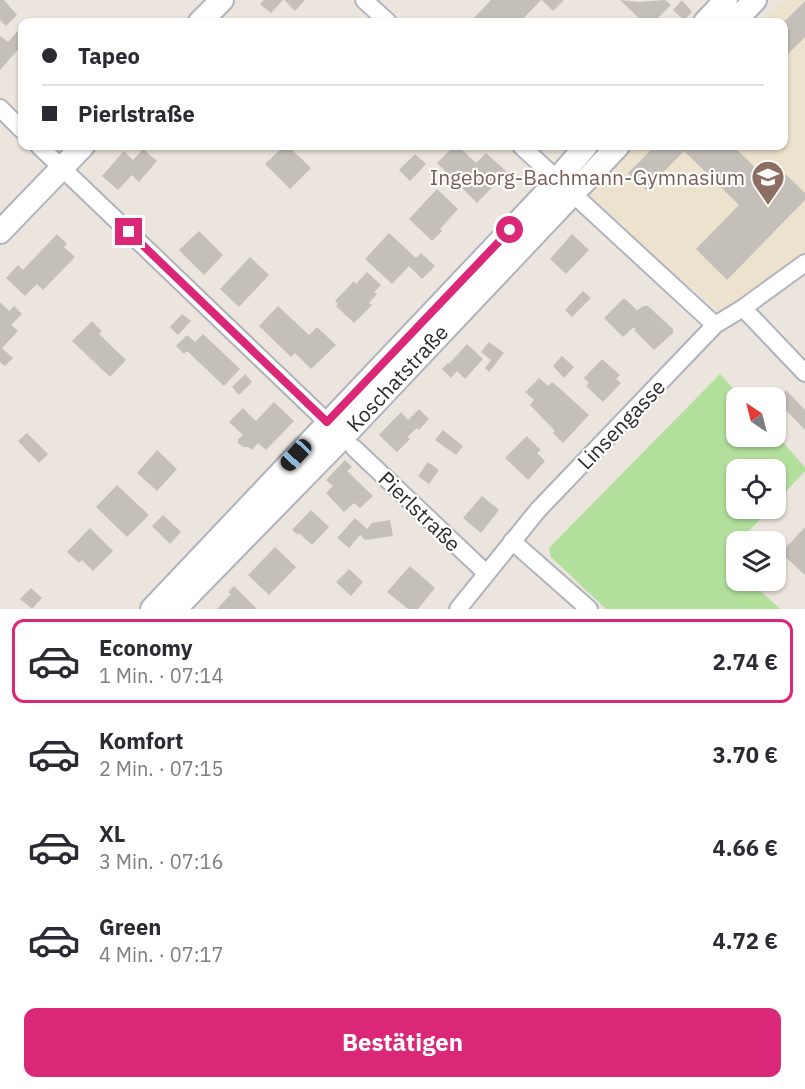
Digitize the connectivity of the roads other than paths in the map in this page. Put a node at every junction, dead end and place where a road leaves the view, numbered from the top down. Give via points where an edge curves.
1 (222, 0) edge
2 (364, 0) edge
3 (726, 0) edge
4 (755, 0) edge
5 (204, 18) edge
6 (384, 18) edge
7 (709, 18) edge
8 (738, 18) edge
9 (0, 108) edge
10 (18, 126) edge
11 (43, 150) edge
12 (79, 150) edge
13 (525, 150) edge
14 (584, 150) edge
15 (613, 150) edge
16 (62, 168) junction
17 (565, 186) junction
18 (0, 232) edge
19 (805, 263) edge
20 (744, 308) junction
21 (715, 326) junction
22 (805, 373) edge
23 (327, 422) junction
24 (354, 448) dead end
25 (512, 541) junction
26 (486, 573) junction
27 (152, 609) edge
28 (175, 609) edge
29 (458, 609) edge
30 (589, 609) edge

1 - 5 main road
2 - 6 street
3 - 7 main road
4 - 8 main road
9 - 10 street
11 - 16 street
12 - 16 main road
13 - 17 street
14 - 17 main road, Koschatstraße
15 - 17 main road, Koschatstraße
16 - 18 main road
16 - 23 street
17 - 21 street
17 - 23 main road, Koschatstraße
17 - 28 main road, Koschatstraße via 343,437
19 - 20 street, Linsengasse
20 - 21 street, Linsengasse
20 - 22 street
21 - 25 street, Linsengasse
23 - 27 main road, Koschatstraße
24 - 26 street, Pierlstraße
25 - 26 street, Linsengasse
25 - 30 street
26 - 29 street, Linsengasse

